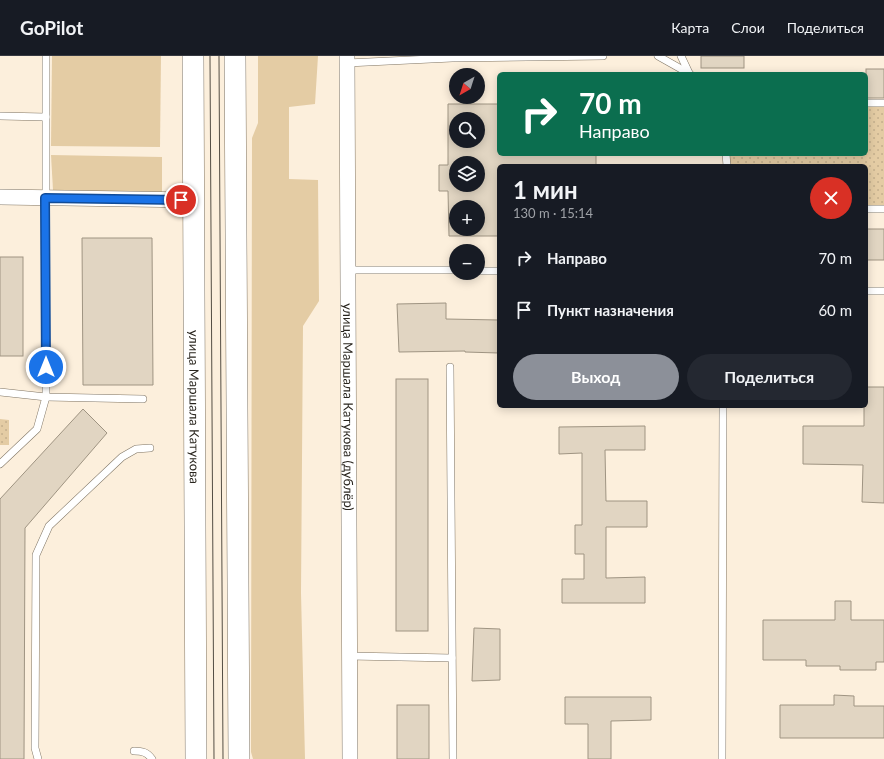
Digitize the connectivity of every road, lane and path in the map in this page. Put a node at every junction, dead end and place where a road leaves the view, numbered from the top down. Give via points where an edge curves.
1 (46, 56) edge
2 (193, 56) edge
3 (235, 56) edge
4 (603, 56) edge
5 (658, 56) edge
6 (680, 56) edge
7 (452, 57) edge
8 (384, 59) edge
9 (347, 60) edge
10 (688, 72) edge
11 (689, 72) edge
12 (868, 103) edge
13 (884, 103) edge
14 (0, 116) edge
15 (46, 117) junction
16 (0, 197) edge
17 (45, 198) junction
18 (194, 200) junction
19 (868, 209) edge
20 (884, 209) edge
21 (348, 270) junction
22 (449, 270) edge
23 (485, 271) edge
24 (497, 271) edge
25 (868, 291) edge
26 (884, 291) edge
27 (450, 367) dead end
28 (0, 392) edge
29 (46, 397) junction
30 (143, 399) dead end
31 (723, 408) edge
32 (150, 448) dead end
33 (0, 464) edge
34 (349, 656) junction
35 (452, 658) junction
36 (134, 751) dead end
37 (38, 759) edge
38 (152, 759) edge
39 (196, 759) edge
40 (239, 759) edge
41 (350, 759) edge
42 (453, 759) edge
43 (722, 759) edge

1 - 15 lane
2 - 18 main road, улица Маршала Катукова
3 - 40 main road
4 - 7 lane
5 - 10 lane
6 - 11 lane
7 - 8 lane
8 - 9 lane
9 - 21 street, улица Маршала Катукова (дублёр)
12 - 13 lane
14 - 15 lane
15 - 17 lane
16 - 17 street
17 - 18 street
17 - 29 lane
18 - 39 main road, улица Маршала Катукова
19 - 20 lane
21 - 22 lane
21 - 34 street, улица Маршала Катукова (дублёр)
23 - 24 lane
25 - 26 lane
27 - 35 lane
28 - 29 lane
29 - 30 lane
29 - 33 lane via 37,429
31 - 43 lane
32 - 37 lane via 136,449 122,457 49,526 36,555 35,748
34 - 35 lane
34 - 41 street, улица Маршала Катукова (дублёр)
35 - 42 lane
36 - 38 lane via 147,753

